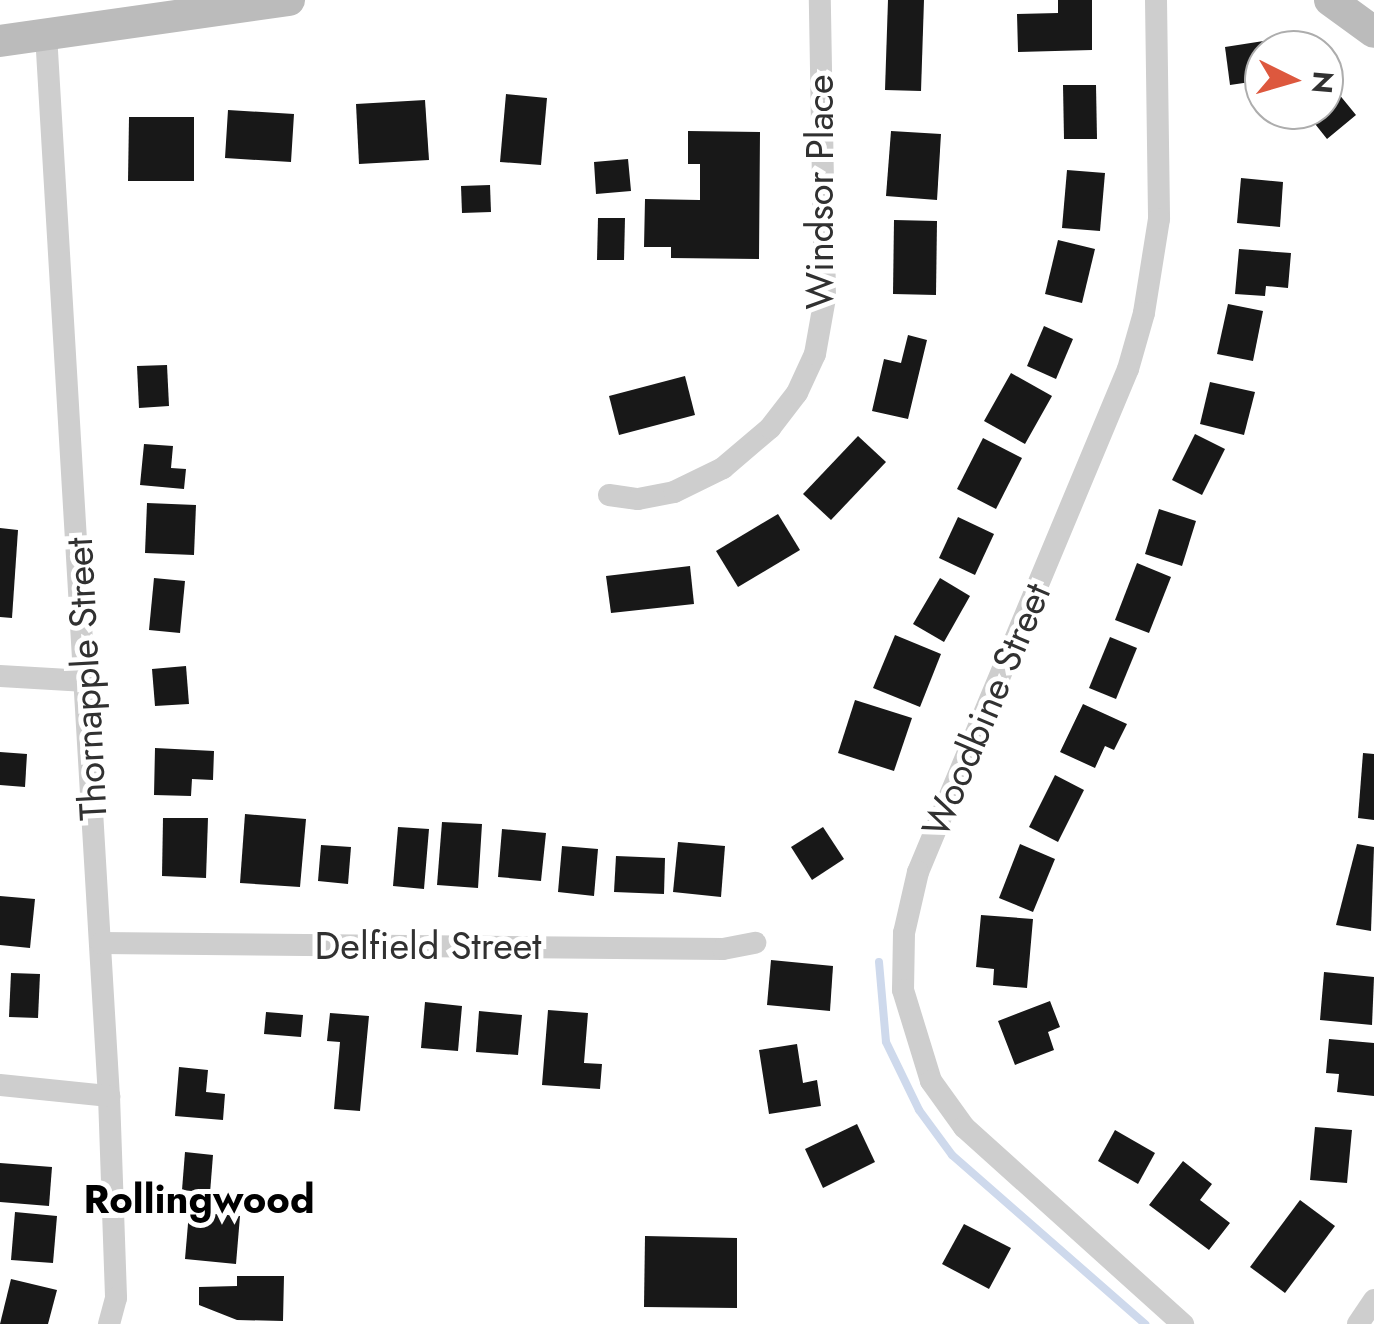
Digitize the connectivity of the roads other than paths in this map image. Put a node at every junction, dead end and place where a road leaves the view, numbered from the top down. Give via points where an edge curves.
1 (289, 0) edge
2 (820, 0) edge
3 (1156, 0) edge
4 (1330, 0) edge
5 (213, 5) edge
6 (1374, 32) edge
7 (46, 34) junction
8 (0, 41) edge
9 (609, 495) dead end
10 (0, 676) edge
11 (86, 681) junction
12 (101, 943) junction
13 (755, 944) dead end
14 (0, 1086) edge
15 (109, 1096) junction
16 (1374, 1300) edge
17 (108, 1324) edge
18 (1183, 1324) edge
19 (1358, 1324) edge

1 - 5 main road
2 - 9 street, Windsor Place via 824,298 814,354 779,416 724,468 674,492 638,499
3 - 18 street, Woodbine Street via 1159,219 1144,314 1128,369 918,872 904,933 903,990 932,1080 964,1127
4 - 6 main road
5 - 7 main road
7 - 8 main road
7 - 11 street, Thornapple Street
10 - 11 street
11 - 12 street, Thornapple Street
12 - 13 street, Delfield Street
12 - 15 street, Thornapple Street
14 - 15 street
15 - 17 street, Thornapple Street via 116,1298
16 - 19 street

